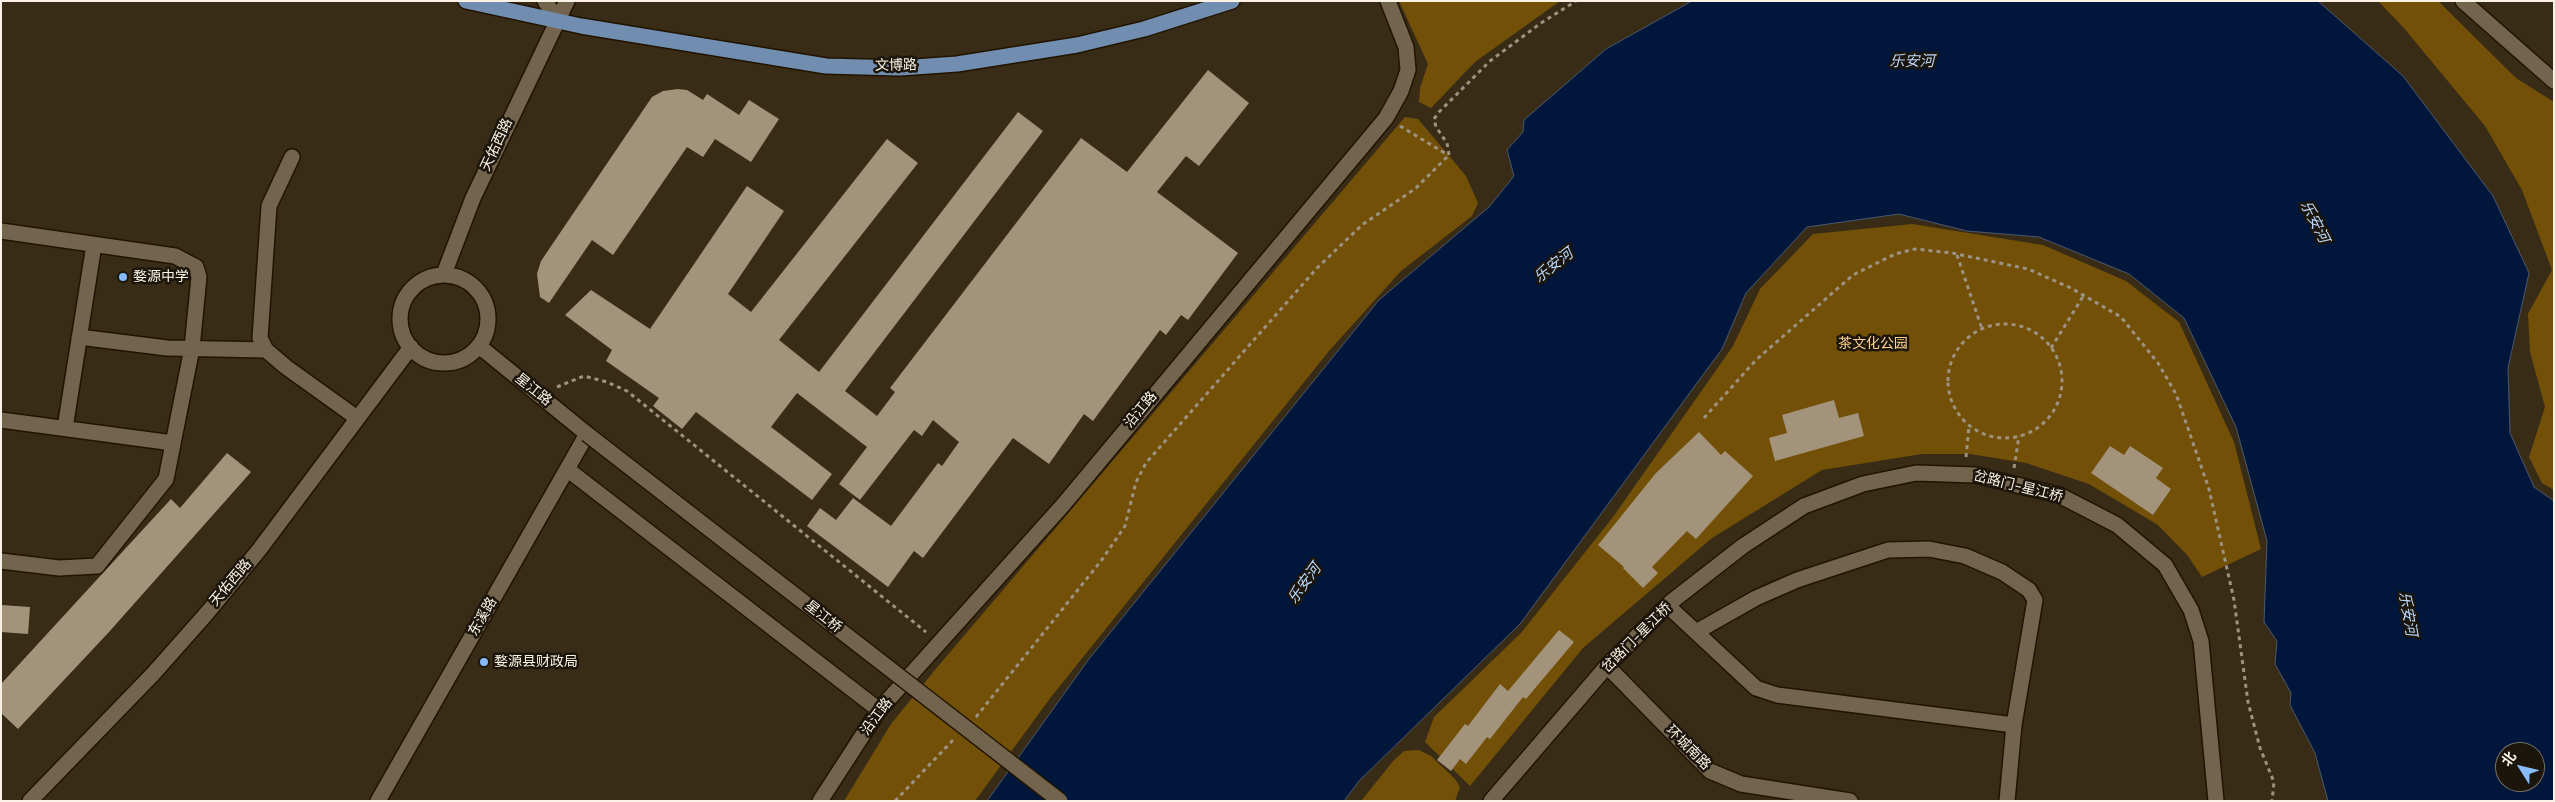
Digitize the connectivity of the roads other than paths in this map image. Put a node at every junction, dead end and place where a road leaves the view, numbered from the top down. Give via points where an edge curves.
1 (466, 1) edge
2 (545, 1) edge
3 (566, 1) edge
4 (1232, 1) edge
5 (1388, 1) edge
6 (2463, 1) edge
7 (557, 19) junction
8 (2554, 82) edge
9 (292, 157) dead end
10 (1, 231) edge
11 (94, 245) junction
12 (444, 274) junction
13 (79, 337) junction
14 (479, 346) junction
15 (192, 348) junction
16 (411, 348) junction
17 (266, 350) junction
18 (357, 418) junction
19 (1, 420) edge
20 (65, 428) junction
21 (587, 434) junction
22 (173, 443) junction
23 (567, 469) junction
24 (1, 561) edge
25 (1668, 606) junction
26 (1696, 632) junction
27 (1607, 666) junction
28 (879, 710) junction
29 (2014, 725) junction
30 (30, 801) edge
31 (378, 801) edge
32 (820, 801) edge
33 (1060, 801) edge
34 (1491, 801) edge
35 (1850, 801) edge
36 (2007, 801) edge
37 (2216, 801) edge

1 - 7 main road, 文博路
2 - 7 street
3 - 7 street, 天佑西路
4 - 7 main road, 文博路 via 1077,46 957,64 900,68 826,66 581,26
5 - 28 street, 沿江路 via 1406,47 1408,70 1401,92 1386,118 1069,497
6 - 8 street
7 - 12 street, 天佑西路 via 473,198
9 - 17 street via 269,206 260,338
10 - 11 street
11 - 13 street
11 - 15 street via 175,256 196,267
12 - 14 street via 465,280 480,293 488,320 486,334
12 - 16 street via 421,282 404,300 401,325
13 - 15 street via 138,346
13 - 20 street
14 - 16 street via 458,361 445,363 420,356
14 - 21 street, 星江路
15 - 17 street
15 - 22 street
16 - 18 street, 天佑西路
17 - 18 street
18 - 30 street, 天佑西路 via 259,550 206,613 153,674
19 - 20 street
20 - 22 street
21 - 23 street, 东溪路
21 - 33 street, 星江桥, bridge
22 - 24 street via 166,479 98,566 59,568
23 - 28 street
23 - 31 street, 东溪路
25 - 26 street
25 - 27 street, 岔路门-星江桥
25 - 37 street, 岔路门-星江桥 via 1743,546 1804,506 1863,484 1916,473 1965,474 2059,495 2108,521 2165,565 2191,610 2201,641
26 - 29 street via 1756,688 1777,695
26 - 29 street via 1796,580 1888,550 1929,549 1965,556 2002,572 2029,590 2035,600
27 - 34 street, 岔路门-星江桥
27 - 35 street, 环城南路 via 1710,771 1741,784
28 - 32 street, 沿江路
29 - 36 street

